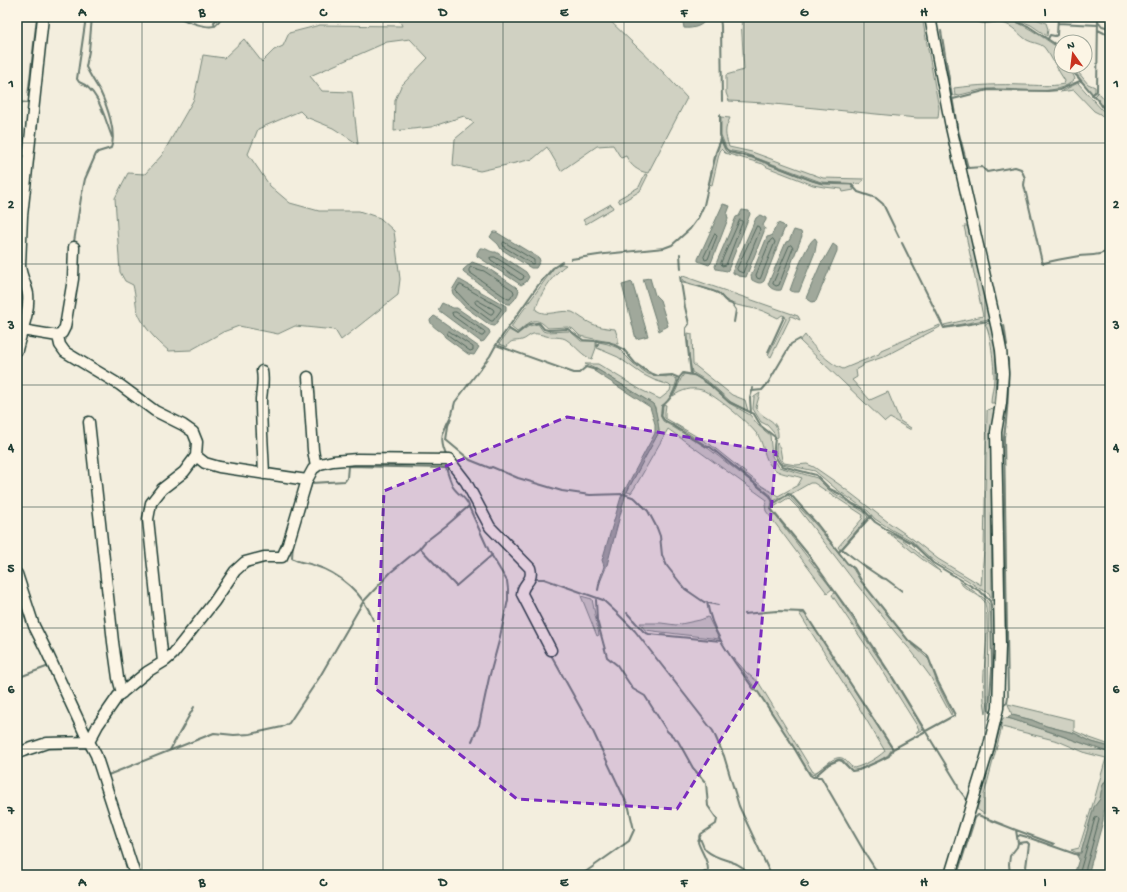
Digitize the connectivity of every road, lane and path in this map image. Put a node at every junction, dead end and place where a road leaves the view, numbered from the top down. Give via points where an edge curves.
1 (43, 17) edge
2 (930, 17) edge
3 (74, 247) dead end
4 (22, 330) junction
5 (58, 336) junction
6 (17, 350) edge
7 (262, 371) dead end
8 (308, 377) dead end
9 (89, 422) dead end
10 (196, 456) junction
11 (316, 467) junction
12 (264, 474) junction
13 (307, 480) junction
14 (17, 574) edge
15 (551, 650) dead end
16 (163, 662) junction
17 (122, 693) junction
18 (89, 742) junction
19 (17, 753) edge
20 (135, 875) edge
21 (950, 875) edge

1 - 4 street via 22,216 20,266 28,294 28,306
2 - 21 street via 951,127 997,329 1002,373 996,432 1000,646 998,708 989,749
3 - 5 street via 73,279 65,326
4 - 5 street
4 - 6 street
5 - 10 street via 65,352 120,384 156,411 193,432 197,442
7 - 12 street
8 - 11 street
9 - 17 street via 113,642
10 - 12 street via 205,463 219,467
10 - 16 street via 184,472 162,489 151,503 148,519
11 - 13 street
11 - 15 street via 332,461 357,459 449,460 466,482 490,527 530,568 531,578 522,594
12 - 13 street
13 - 16 street via 282,558 264,557 245,562 235,571 183,642
14 - 18 street via 34,626
16 - 17 street
17 - 18 street via 98,725
18 - 19 street via 48,743
18 - 20 street

